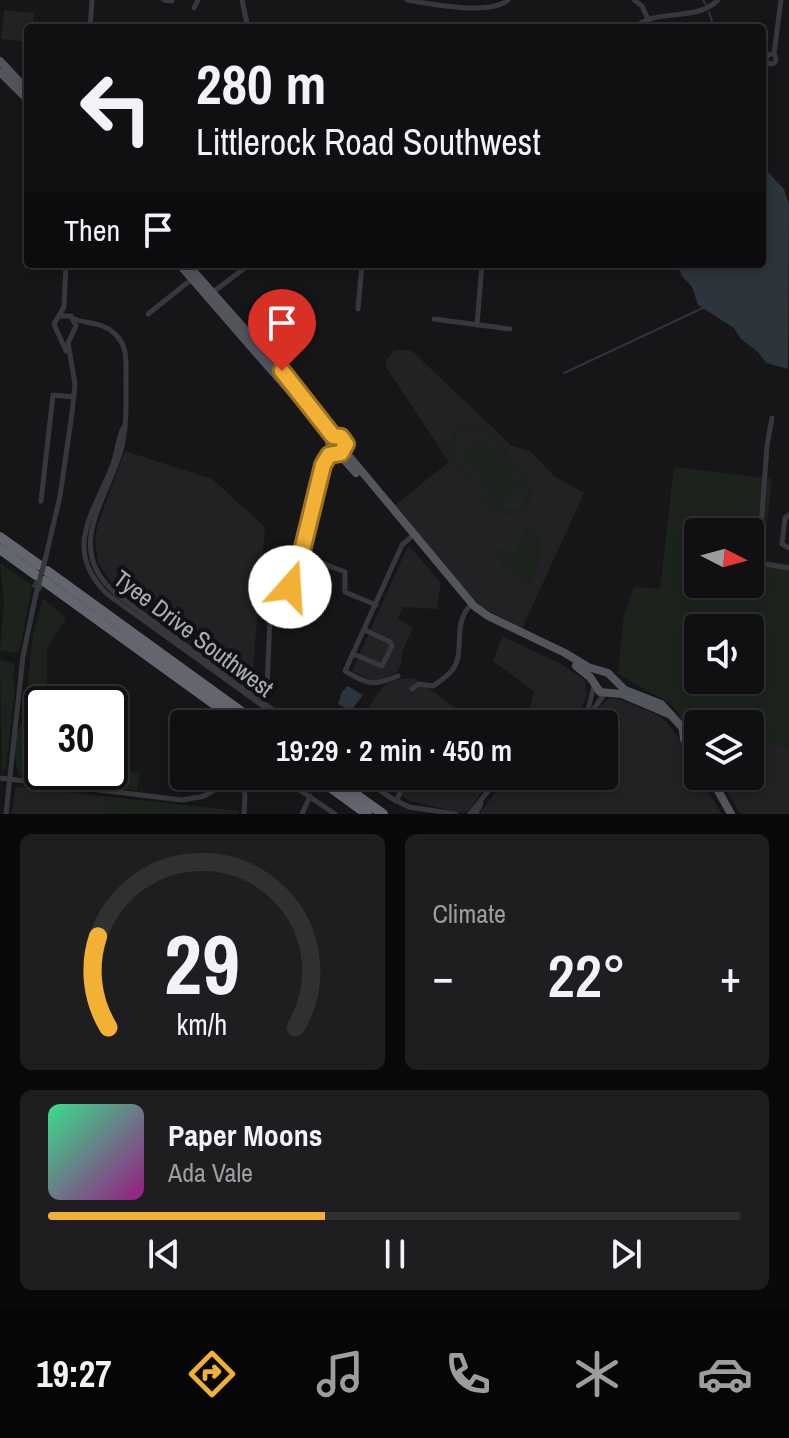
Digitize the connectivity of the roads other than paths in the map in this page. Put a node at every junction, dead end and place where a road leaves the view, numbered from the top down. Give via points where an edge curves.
1 (92, 0) edge
2 (164, 0) edge
3 (198, 0) edge
4 (242, 0) edge
5 (407, 0) edge
6 (508, 0) edge
7 (634, 0) edge
8 (718, 0) edge
9 (781, 0) edge
10 (172, 1) edge
11 (194, 8) dead end
12 (648, 19) junction
13 (90, 24) edge
14 (247, 24) edge
15 (640, 24) edge
16 (774, 54) dead end
17 (0, 61) edge
18 (0, 72) edge
19 (24, 87) edge
20 (24, 96) edge
21 (66, 268) edge
22 (182, 268) edge
23 (191, 268) edge
24 (245, 268) edge
25 (362, 268) edge
26 (482, 268) edge
27 (192, 279) junction
28 (66, 287) junction
29 (213, 293) junction
30 (358, 309) dead end
31 (148, 314) dead end
32 (58, 318) junction
33 (73, 318) junction
34 (434, 319) dead end
35 (49, 321) dead end
36 (100, 325) junction
37 (477, 325) junction
38 (48, 329) dead end
39 (510, 329) dead end
40 (57, 332) junction
41 (74, 332) junction
42 (70, 359) junction
43 (74, 397) junction
44 (772, 418) dead end
45 (335, 447) junction
46 (41, 501) dead end
47 (789, 515) edge
48 (0, 536) edge
49 (410, 538) junction
50 (789, 548) edge
51 (0, 549) edge
52 (301, 555) junction
53 (0, 557) edge
54 (789, 568) edge
55 (40, 575) junction
56 (376, 605) junction
57 (468, 608) junction
58 (365, 630) junction
59 (353, 654) junction
60 (609, 675) junction
61 (398, 676) dead end
62 (594, 686) junction
63 (412, 689) dead end
64 (606, 692) junction
65 (260, 701) junction
66 (223, 710) edge
67 (238, 710) edge
68 (272, 710) edge
69 (587, 710) edge
70 (592, 710) edge
71 (671, 715) junction
72 (683, 731) joint
73 (684, 739) edge
74 (0, 778) edge
75 (10, 779) junction
76 (215, 790) edge
77 (245, 790) edge
78 (301, 790) edge
79 (334, 790) edge
80 (350, 790) edge
81 (380, 790) edge
82 (490, 790) edge
83 (718, 790) edge
84 (400, 793) dead end
85 (310, 796) junction
86 (396, 801) junction
87 (481, 802) junction
88 (443, 813) edge
89 (6, 814) edge
90 (244, 814) edge
91 (302, 814) edge
92 (335, 814) edge
93 (367, 814) edge
94 (383, 814) edge
95 (456, 814) edge
96 (470, 814) edge
97 (476, 814) edge
98 (731, 814) edge

1 - 13 street
2 - 10 street
3 - 11 street
4 - 14 street
5 - 6 street via 490,7
7 - 12 street
8 - 12 street via 697,12
9 - 16 street
12 - 15 street
17 - 19 main road
18 - 20 main road
21 - 28 street
22 - 27 main road
23 - 29 main road
24 - 29 street
25 - 30 street
26 - 37 street
27 - 31 street
27 - 45 main road
28 - 32 street
28 - 33 street
29 - 45 main road via 282,371
32 - 33 street
32 - 35 street
32 - 40 street
33 - 36 street
33 - 41 street
34 - 37 street
36 - 41 street
36 - 65 street, Tyee Drive Southwest via 115,333 125,350 125,432 91,528 96,571 115,593
37 - 39 street
38 - 40 street
40 - 41 street via 64,337
40 - 42 street
41 - 42 street via 68,343
42 - 43 street
43 - 46 street via 53,395
43 - 55 street via 60,496
44 - 54 street via 759,554 765,564
45 - 49 main road
45 - 52 street via 322,456
45 - 60 main road via 474,606
47 - 50 street via 782,544
48 - 55 highway
49 - 56 street
49 - 57 main road
51 - 55 highway
52 - 56 street via 345,572 345,592
52 - 65 street via 292,585 272,610 267,688
53 - 55 highway
55 - 66 highway
55 - 67 highway
55 - 75 street via 25,637
56 - 58 street
57 - 62 main road via 570,662
57 - 63 street via 460,621 453,669 433,686
58 - 59 street
58 - 59 street via 390,642 385,663
59 - 61 street via 345,671 369,684
60 - 62 main road via 596,676
60 - 64 main road via 613,686
60 - 71 main road
62 - 64 main road
62 - 69 street
64 - 70 street
64 - 71 main road
65 - 68 street, Tyee Drive Southwest
71 - 72 main road
72 - 73 main road
74 - 75 street
75 - 76 street via 182,800
75 - 89 street
77 - 90 street
78 - 85 street
79 - 93 highway
80 - 94 highway
81 - 86 street
82 - 87 street
83 - 98 main road
84 - 86 street
85 - 91 street
85 - 92 street
86 - 88 street
87 - 96 street
87 - 97 street
88 - 95 street

